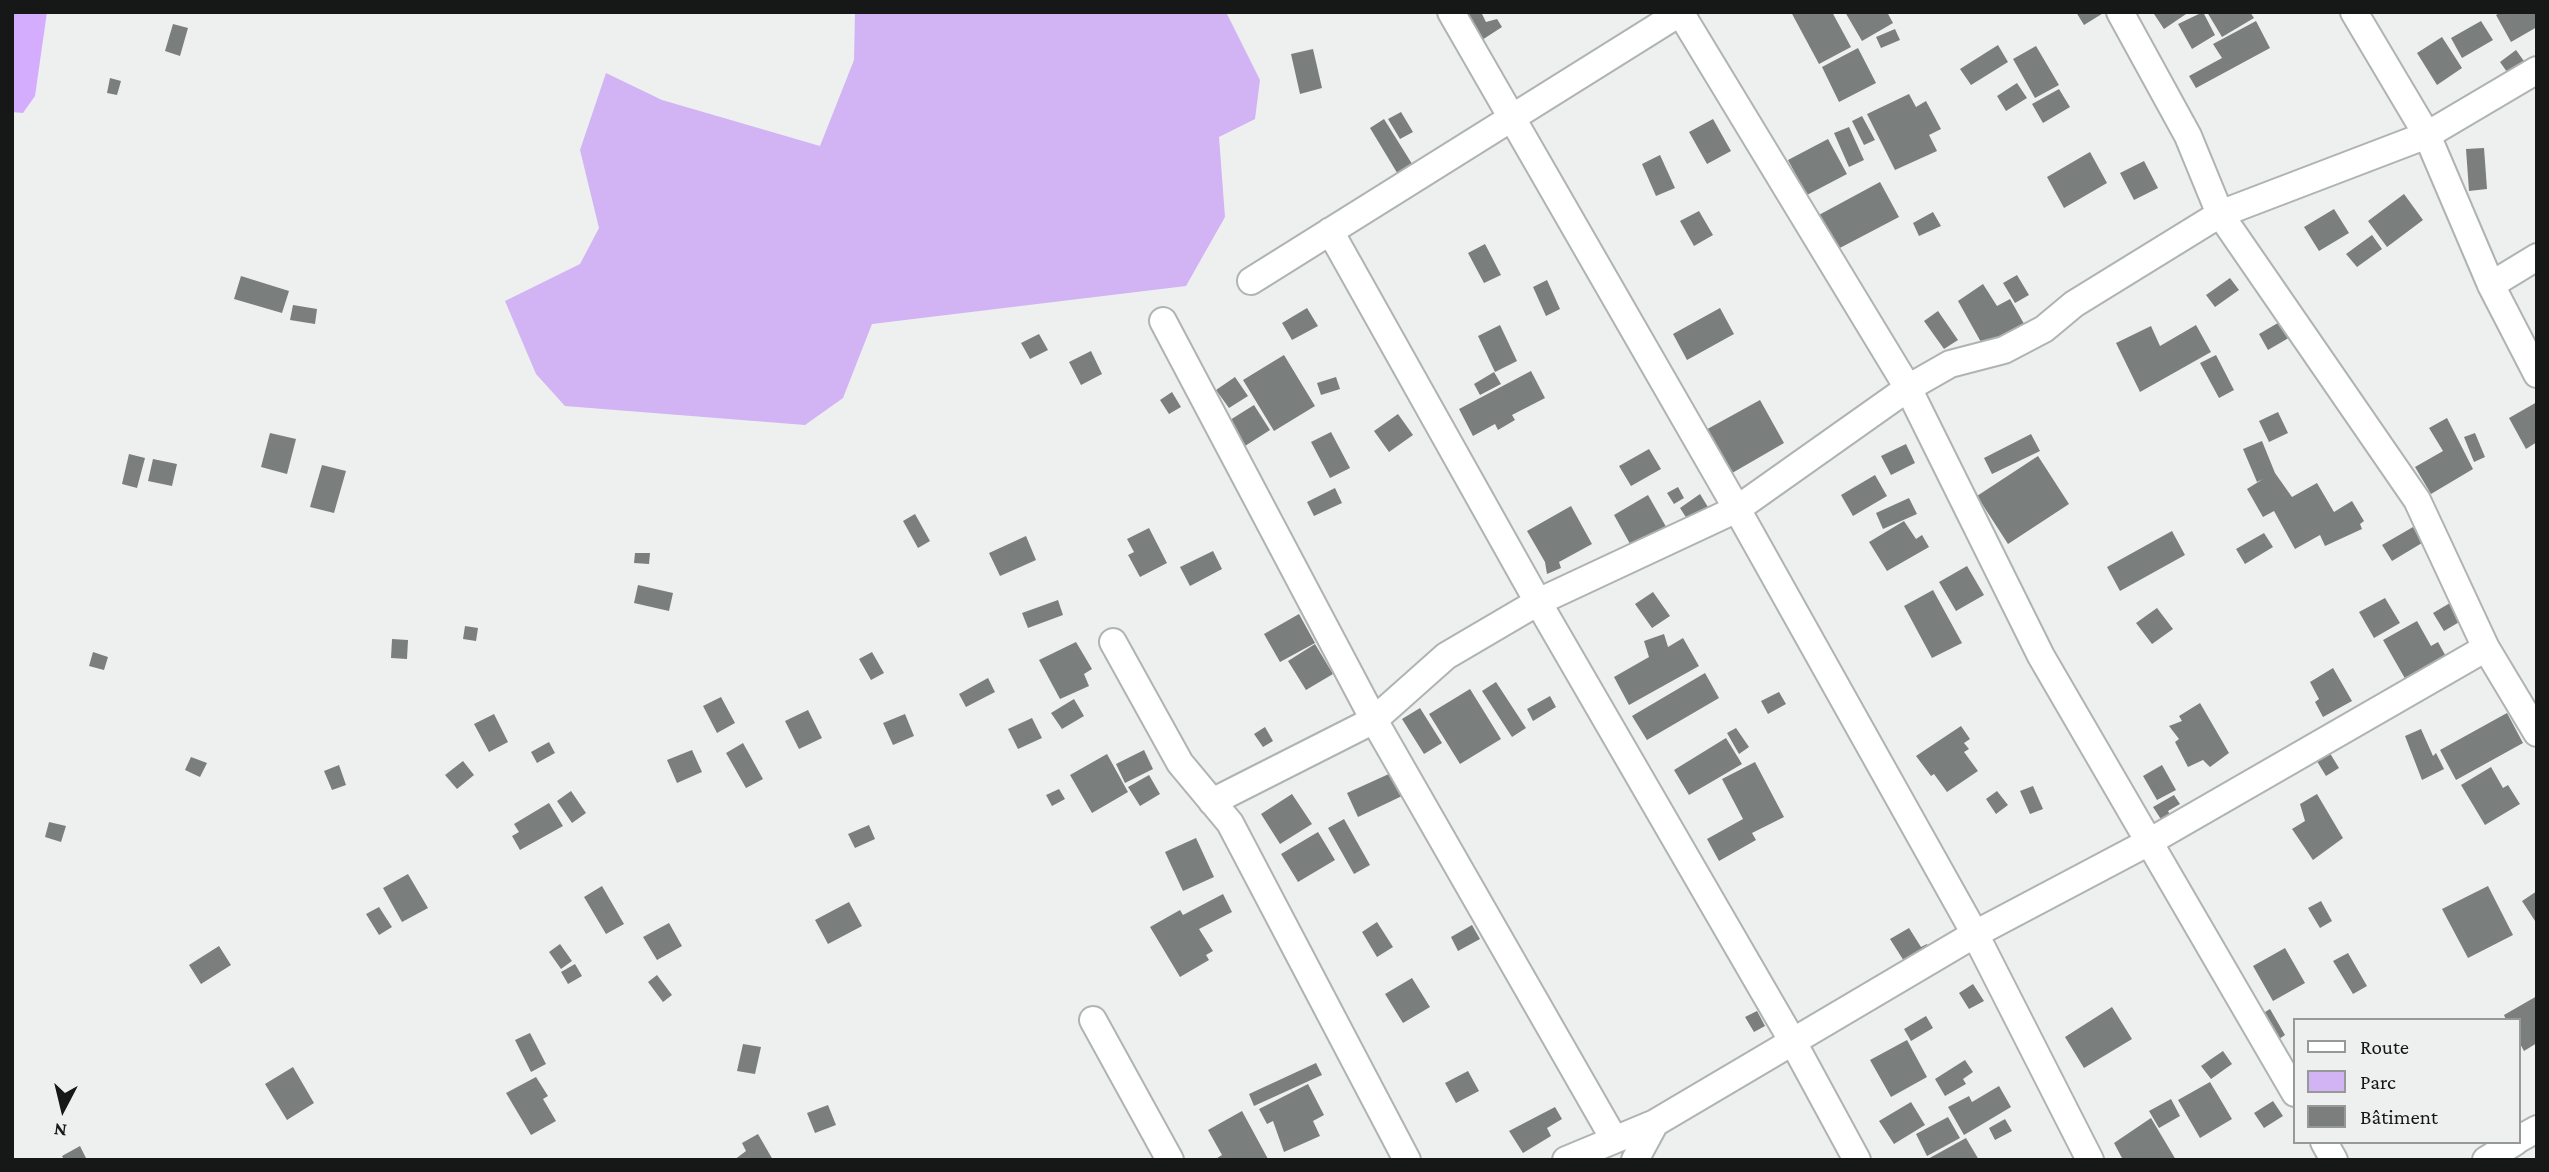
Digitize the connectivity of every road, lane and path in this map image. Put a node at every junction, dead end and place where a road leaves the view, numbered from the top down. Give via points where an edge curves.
1 (1451, 12) edge
2 (1680, 12) edge
3 (2120, 12) edge
4 (2354, 12) edge
5 (2537, 70) edge
6 (1510, 117) junction
7 (2427, 135) junction
8 (2220, 214) junction
9 (1330, 231) junction
10 (2537, 257) edge
11 (1251, 281) dead end
12 (2491, 285) junction
13 (1164, 321) dead end
14 (2537, 374) edge
15 (1908, 388) junction
16 (1737, 509) junction
17 (1538, 602) junction
18 (1113, 642) dead end
19 (2486, 648) junction
20 (1374, 720) junction
21 (2537, 733) edge
22 (1212, 802) junction
23 (2149, 842) junction
24 (1975, 934) junction
25 (1093, 1020) dead end
26 (1793, 1042) junction
27 (2294, 1091) edge
28 (1655, 1123) junction
29 (2537, 1129) edge
30 (2521, 1138) edge
31 (1614, 1139) junction
32 (2325, 1144) edge
33 (2512, 1144) edge
34 (1170, 1160) edge
35 (1407, 1160) edge
36 (1566, 1160) edge
37 (1635, 1160) edge
38 (1857, 1160) edge
39 (2090, 1160) edge
40 (2334, 1160) edge
41 (2486, 1160) edge

1 - 6 street
2 - 6 street
2 - 15 street
3 - 8 street via 2188,136
4 - 7 street
5 - 7 street
6 - 9 street
6 - 16 street
7 - 8 street
7 - 12 street
8 - 15 street via 2074,304 2044,329 2004,349 1950,364
8 - 19 street via 2417,500
9 - 11 street
9 - 17 street
10 - 12 street
12 - 14 street
13 - 20 street
15 - 16 street
15 - 23 street via 2041,656
16 - 17 street
16 - 24 street
17 - 20 street via 1446,656
17 - 26 street
18 - 22 street via 1180,763
19 - 21 street
19 - 23 street
20 - 22 street
20 - 31 street
22 - 35 street via 1230,823
23 - 24 street
23 - 27 street
24 - 26 street
24 - 39 street
25 - 34 street
26 - 28 street
26 - 38 street
28 - 31 street
28 - 37 street
29 - 30 street
31 - 36 street
32 - 40 street
33 - 41 street

